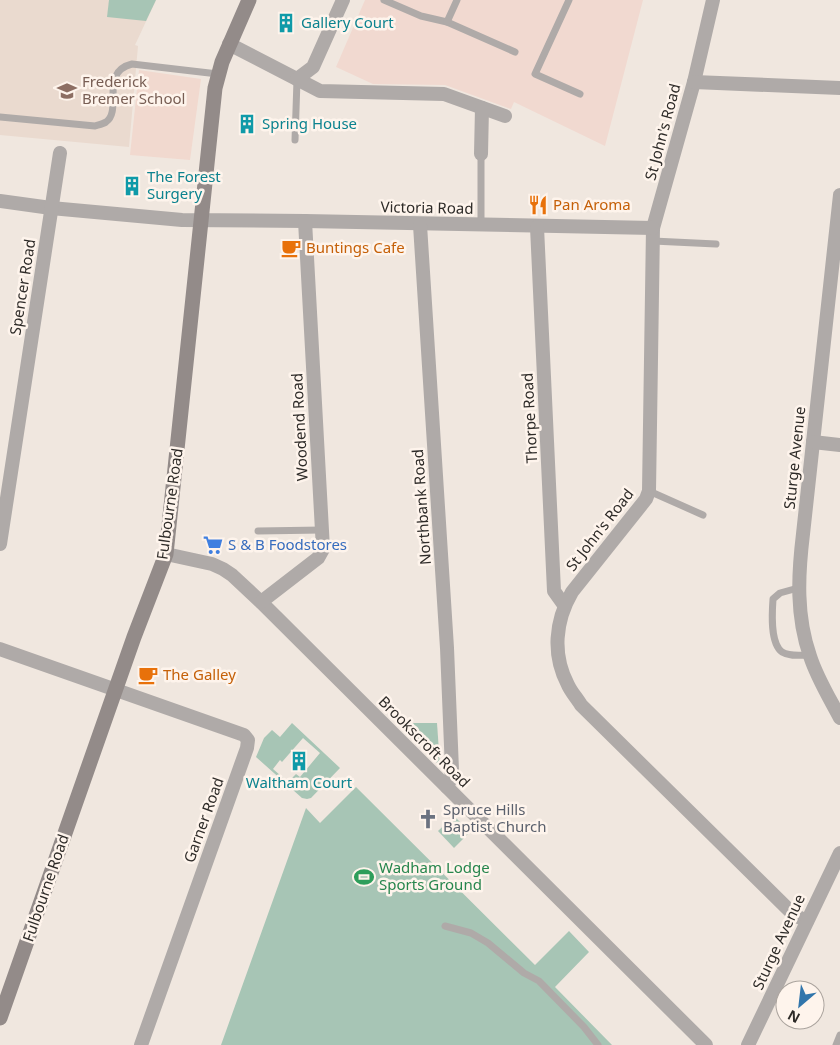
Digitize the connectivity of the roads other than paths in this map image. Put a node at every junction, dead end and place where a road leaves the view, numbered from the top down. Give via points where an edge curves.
1 (249, 0) edge
2 (343, 0) edge
3 (384, 0) edge
4 (457, 0) edge
5 (569, 0) edge
6 (712, 0) edge
7 (447, 22) junction
8 (229, 44) junction
9 (515, 52) dead end
10 (218, 74) junction
11 (297, 79) junction
12 (694, 82) junction
13 (840, 88) edge
14 (580, 94) dead end
15 (482, 108) junction
16 (505, 116) dead end
17 (0, 117) edge
18 (295, 140) dead end
19 (60, 153) dead end
20 (481, 154) joint
21 (840, 195) edge
22 (0, 201) edge
23 (51, 208) junction
24 (200, 220) junction
25 (305, 221) junction
26 (420, 225) junction
27 (481, 226) junction
28 (537, 227) junction
29 (653, 234) junction
30 (716, 244) dead end
31 (813, 442) junction
32 (840, 445) edge
33 (649, 491) junction
34 (704, 515) dead end
35 (322, 530) junction
36 (258, 531) dead end
37 (0, 544) edge
38 (166, 554) junction
39 (798, 588) junction
40 (261, 602) junction
41 (564, 605) junction
42 (0, 649) edge
43 (809, 655) junction
44 (116, 690) junction
45 (840, 718) edge
46 (447, 787) junction
47 (840, 853) edge
48 (807, 921) junction
49 (445, 926) dead end
50 (0, 1018) edge
51 (840, 1035) edge
52 (141, 1045) edge
53 (598, 1045) edge
54 (706, 1045) edge
55 (748, 1045) edge
56 (836, 1045) edge

1 - 8 main road, Fulbourne Road
2 - 11 street via 313,67
3 - 7 lane via 421,16
4 - 7 lane
5 - 14 lane via 535,74
6 - 12 street, St John's Road
7 - 9 lane
8 - 10 main road, Fulbourne Road
8 - 11 street
10 - 17 lane via 132,64 124,66 115,79 111,115 107,121 95,126
10 - 24 main road, Fulbourne Road
11 - 15 street via 320,91 444,94
11 - 18 lane
12 - 13 street
12 - 29 street, St John's Road
15 - 16 street
15 - 20 street
19 - 23 street, Spencer Road
20 - 27 lane
21 - 31 street, Sturge Avenue
22 - 23 street, Victoria Road
23 - 24 street, Victoria Road
23 - 37 street, Spencer Road
24 - 25 street, Victoria Road
24 - 38 main road, Fulbourne Road
25 - 26 street, Victoria Road
25 - 35 street, Woodend Road
26 - 27 street, Victoria Road
26 - 46 street, Northbank Road via 447,648 452,770
27 - 28 street, Victoria Road
28 - 29 street, Victoria Road
28 - 41 street, Thorpe Road via 554,590
29 - 30 lane
29 - 33 street, St John's Road
31 - 32 street
31 - 39 street, Sturge Avenue
33 - 34 lane
33 - 41 street, St John's Road
35 - 36 lane
35 - 40 street, Woodend Road via 323,549 318,558
38 - 40 street, Brookscroft Road via 223,569
38 - 44 main road, Fulbourne Road
39 - 43 street, Sturge Avenue
39 - 43 lane via 780,593 773,599 771,619 776,642 782,652
40 - 46 street, Brookscroft Road
41 - 48 street, St John's Road via 556,642 567,685 581,705 794,915
42 - 44 street
43 - 45 street, Sturge Avenue
44 - 50 main road, Fulbourne Road
44 - 52 street, Garner Road via 244,735 248,740
46 - 54 street, Brookscroft Road
47 - 48 street, Sturge Avenue
48 - 55 street, Sturge Avenue
49 - 53 lane via 471,933 539,981
51 - 56 lane

